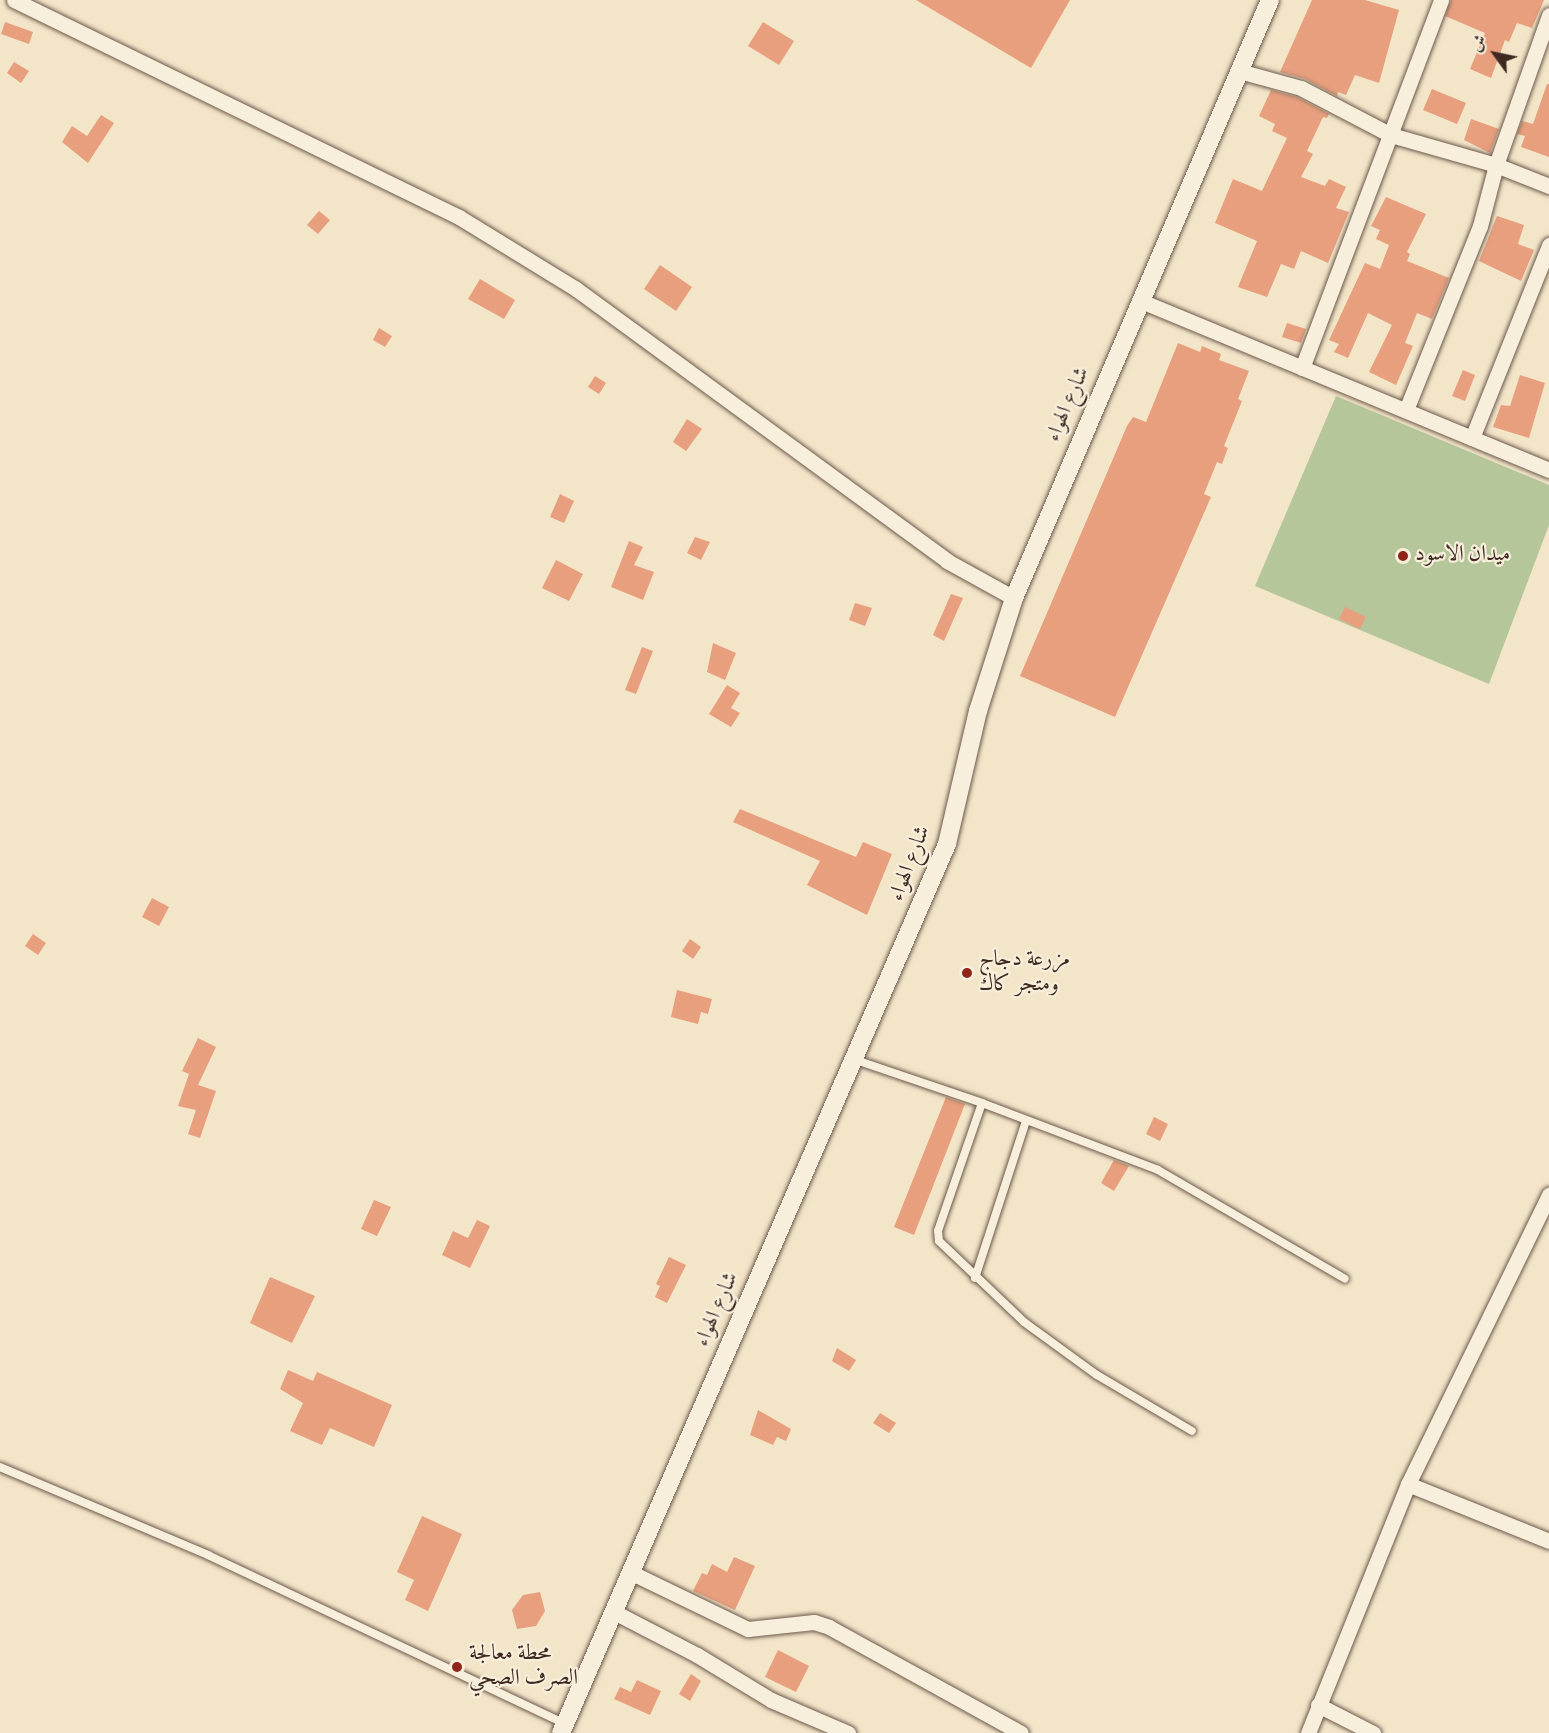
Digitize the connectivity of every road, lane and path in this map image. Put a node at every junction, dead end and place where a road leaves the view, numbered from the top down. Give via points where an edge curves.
1 (14, 0) edge
2 (1270, 0) edge
3 (1441, 0) edge
4 (1549, 15) edge
5 (1239, 71) junction
6 (1392, 135) junction
7 (1496, 165) junction
8 (1549, 186) edge
9 (1549, 245) edge
10 (1141, 301) junction
11 (1302, 368) junction
12 (1406, 410) junction
13 (1473, 438) junction
14 (1549, 470) edge
15 (1014, 598) junction
16 (856, 1060) junction
17 (982, 1102) junction
18 (1026, 1120) junction
19 (1549, 1195) edge
20 (975, 1278) junction
21 (1345, 1279) dead end
22 (1192, 1431) dead end
23 (0, 1467) edge
24 (1408, 1484) junction
25 (1549, 1541) edge
26 (632, 1573) junction
27 (616, 1613) junction
28 (1318, 1706) junction
29 (563, 1728) edge
30 (848, 1733) edge
31 (1021, 1733) edge
32 (1308, 1733) edge
33 (1373, 1733) edge

1 - 15 street via 459,217 576,289 947,561
2 - 5 street, شارع الهواء
3 - 6 street
4 - 7 street
5 - 6 street via 1301,88
5 - 10 street, شارع الهواء
6 - 7 street
6 - 11 street
7 - 8 street
7 - 12 street via 1480,226
9 - 13 street
10 - 11 street
10 - 15 street, شارع الهواء
11 - 12 street
12 - 13 street
13 - 14 street
15 - 16 street, شارع الهواء via 978,711 946,844
16 - 17 lane
16 - 26 street, شارع الهواء
17 - 18 lane
17 - 20 lane via 938,1231 939,1241
18 - 20 lane
18 - 21 lane via 1158,1170
19 - 24 street
20 - 22 lane via 1024,1322 1097,1375
23 - 29 lane via 208,1555
24 - 25 street
24 - 28 street
26 - 27 street, شارع الهواء
26 - 31 street via 748,1629 814,1622 829,1627
27 - 29 street, شارع الهواء
27 - 30 street via 697,1655 771,1700
28 - 32 street
28 - 33 street

